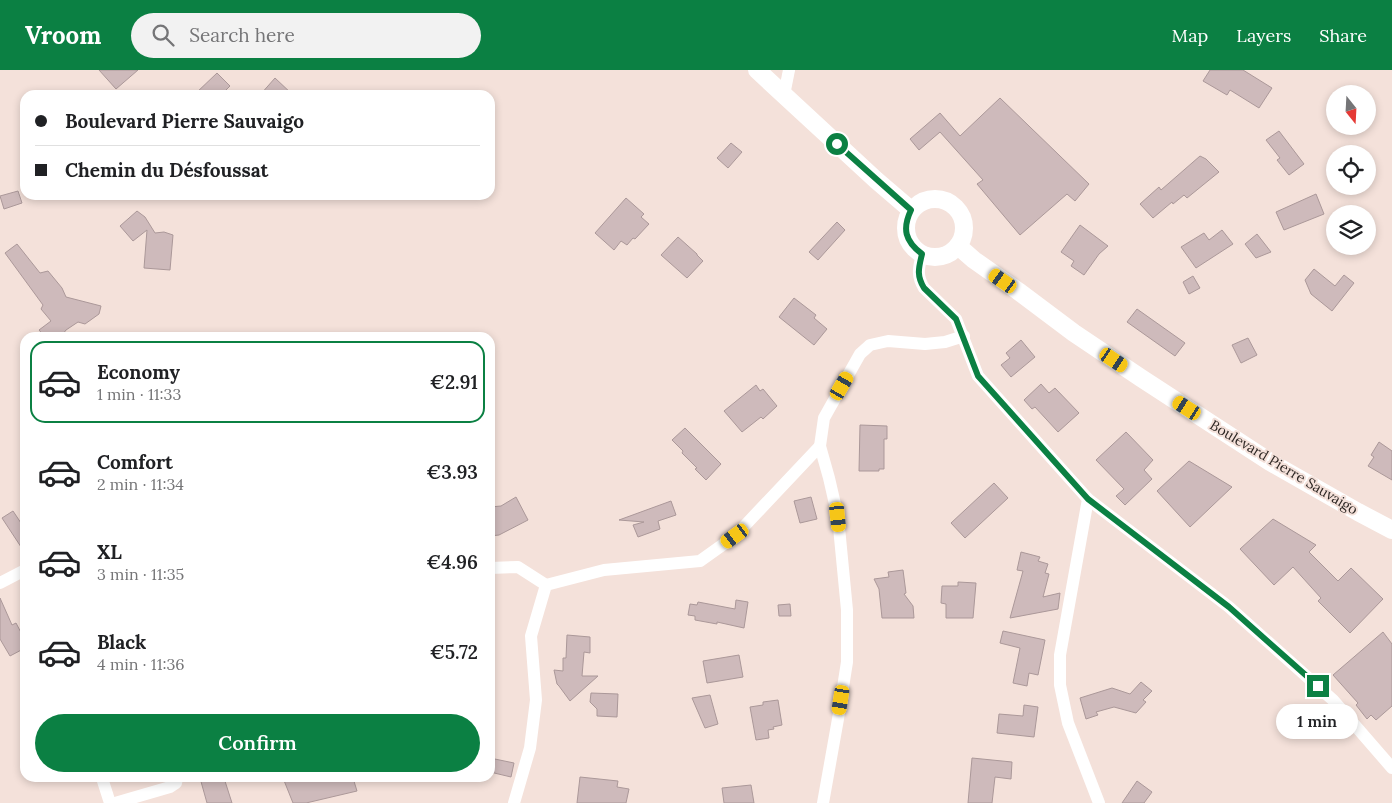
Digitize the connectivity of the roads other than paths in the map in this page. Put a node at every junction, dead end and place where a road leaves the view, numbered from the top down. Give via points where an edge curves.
1 (757, 70) edge
2 (789, 70) edge
3 (784, 95) junction
4 (911, 210) junction
5 (958, 246) junction
6 (922, 254) junction
7 (964, 336) junction
8 (820, 446) junction
9 (1088, 499) junction
10 (1392, 530) edge
11 (495, 568) edge
12 (20, 573) edge
13 (0, 583) edge
14 (546, 585) junction
15 (1392, 768) edge
16 (103, 782) edge
17 (176, 782) edge
18 (110, 803) edge
19 (115, 803) edge
20 (514, 803) edge
21 (823, 803) edge
22 (1099, 803) edge

1 - 3 main road
2 - 3 street
3 - 4 main road
4 - 5 main road via 935,198 953,204 963,219 964,228
4 - 6 main road via 906,229 908,239
5 - 6 main road via 941,256
5 - 10 main road, Boulevard Pierre Sauvaigo via 1074,333 1141,378 1270,462
6 - 7 street via 920,282 956,319
7 - 8 street via 925,344 888,341 870,345 860,354 824,418
7 - 9 street via 978,376
8 - 14 street via 735,536 700,561 604,570
8 - 21 street via 838,517 847,610 847,662
9 - 15 street via 1229,607 1332,700
9 - 22 street via 1060,655 1060,685 1068,723
11 - 14 street via 518,567
12 - 13 street
14 - 20 street via 531,636 536,700 530,748
16 - 18 street
17 - 19 street via 170,787

